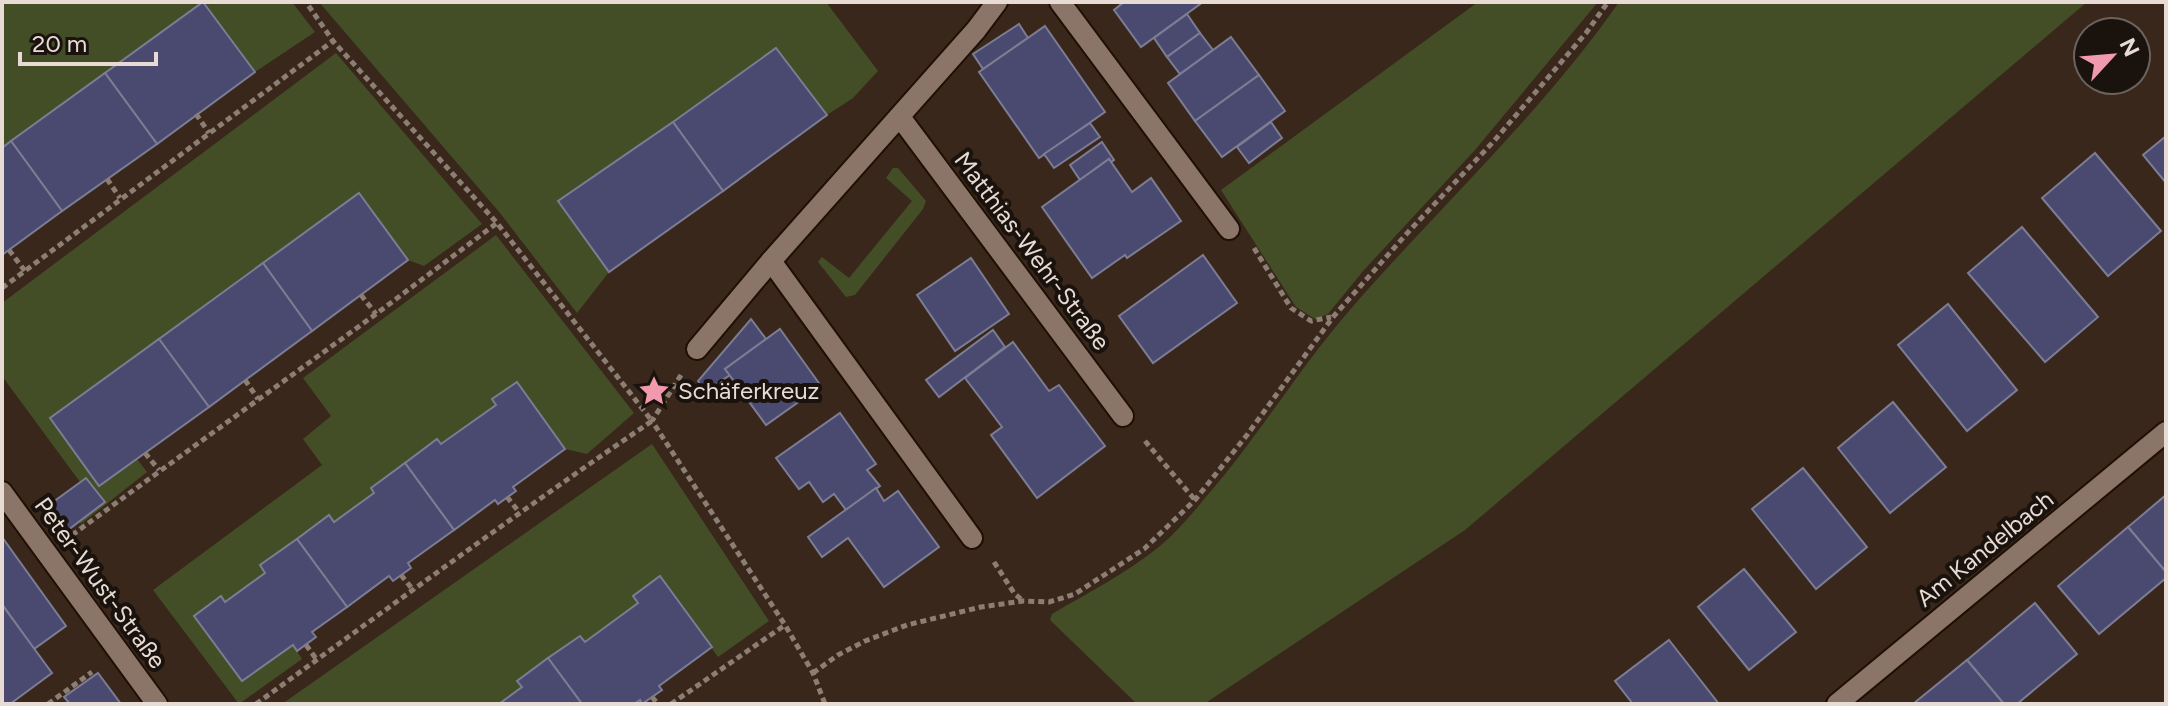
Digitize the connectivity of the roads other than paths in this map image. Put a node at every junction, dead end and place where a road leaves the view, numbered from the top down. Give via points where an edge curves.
1 (997, 2) edge
2 (1060, 2) edge
3 (900, 117) junction
4 (1229, 229) road end
5 (771, 261) junction
6 (697, 349) road end
7 (1123, 416) road end
8 (2166, 432) edge
9 (2, 492) edge
10 (972, 538) road end
11 (157, 704) edge
12 (1837, 704) edge

1 - 3 street
2 - 4 street
3 - 5 street
3 - 7 street, Matthias-Wehr-Straße
5 - 6 street
5 - 10 street
8 - 12 street, Am Kandelbach
9 - 11 street, Peter-Wust-Straße

